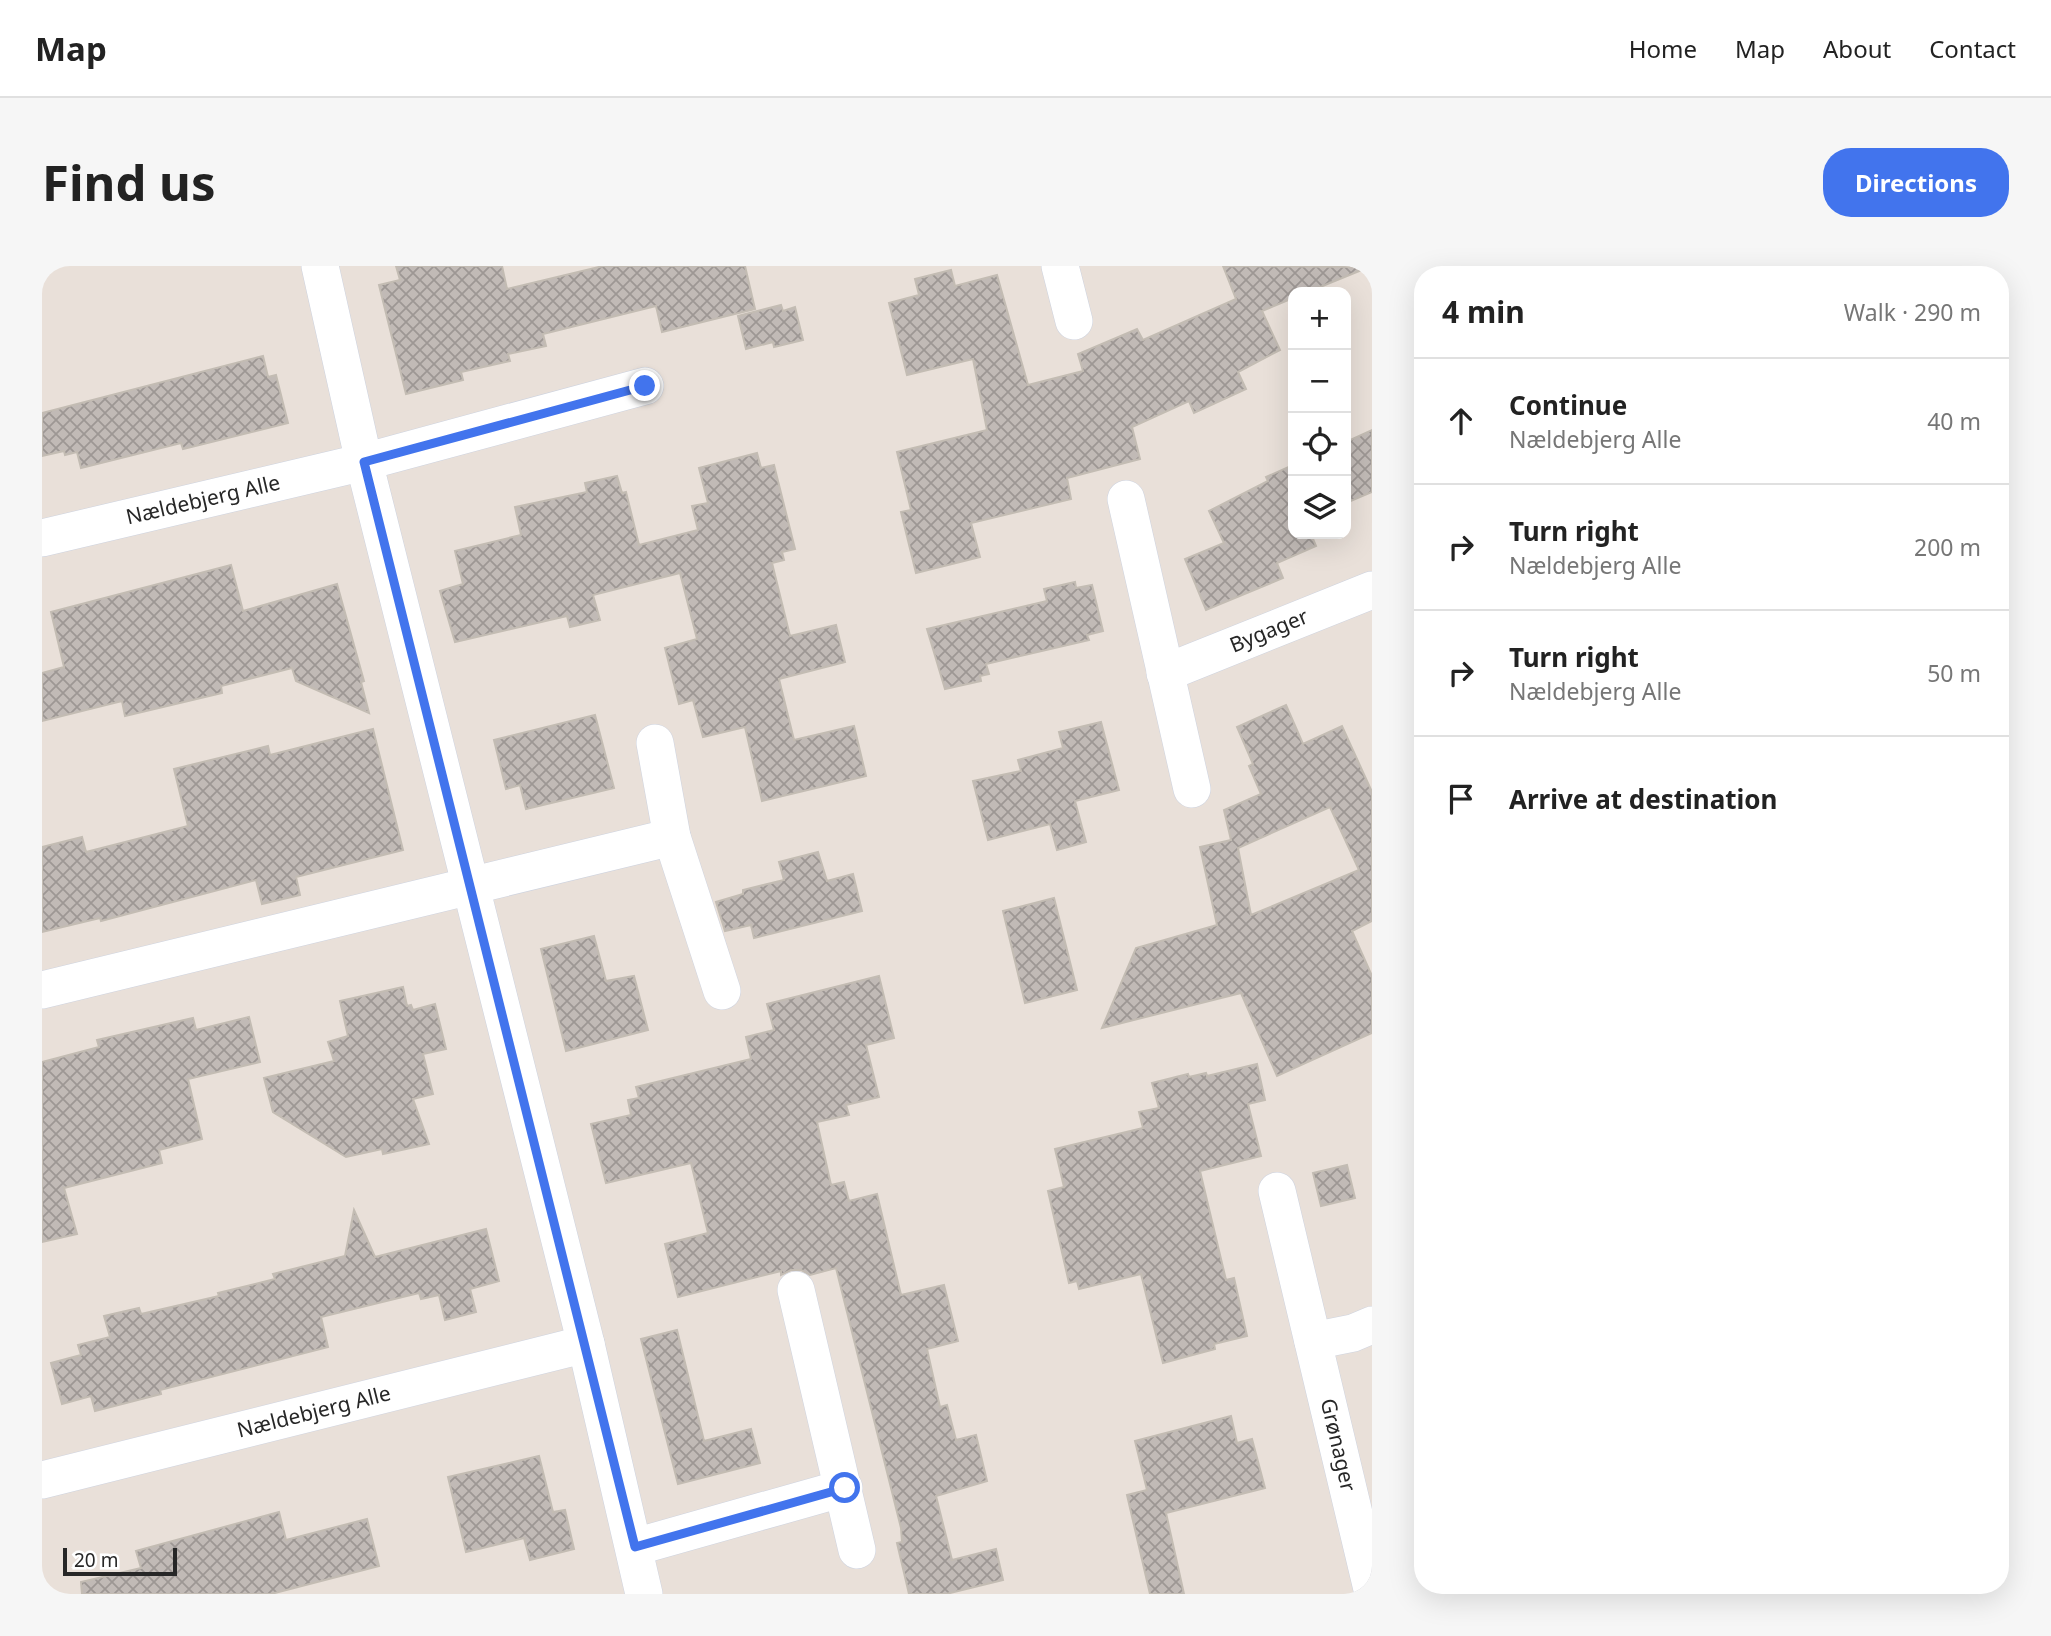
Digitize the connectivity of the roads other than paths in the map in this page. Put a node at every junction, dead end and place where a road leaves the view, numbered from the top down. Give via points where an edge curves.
1 (320, 266) edge
2 (1060, 266) edge
3 (1074, 321) dead end
4 (645, 386) dead end
5 (364, 462) junction
6 (1126, 499) dead end
7 (42, 538) edge
8 (1372, 590) edge
9 (1166, 673) junction
10 (655, 743) dead end
11 (1192, 789) dead end
12 (672, 837) junction
13 (471, 888) junction
14 (42, 990) edge
15 (722, 991) dead end
16 (1277, 1191) dead end
17 (796, 1290) dead end
18 (1372, 1325) edge
19 (1313, 1341) junction
20 (586, 1344) junction
21 (42, 1480) edge
22 (845, 1488) junction
23 (635, 1547) junction
24 (857, 1550) dead end
25 (1372, 1589) edge
26 (644, 1594) edge

1 - 5 street
2 - 3 street
4 - 5 street, Nældebjerg Alle
5 - 7 street, Nældebjerg Alle
5 - 13 street
6 - 9 street
8 - 9 street, Bygager
9 - 11 street
10 - 12 street
12 - 13 street
12 - 15 street
13 - 14 street
13 - 20 street
16 - 19 street, Grønager
17 - 22 street
18 - 19 street
19 - 25 street, Grønager
20 - 21 street, Nældebjerg Alle
20 - 23 street
22 - 23 street
22 - 24 street
23 - 26 street

